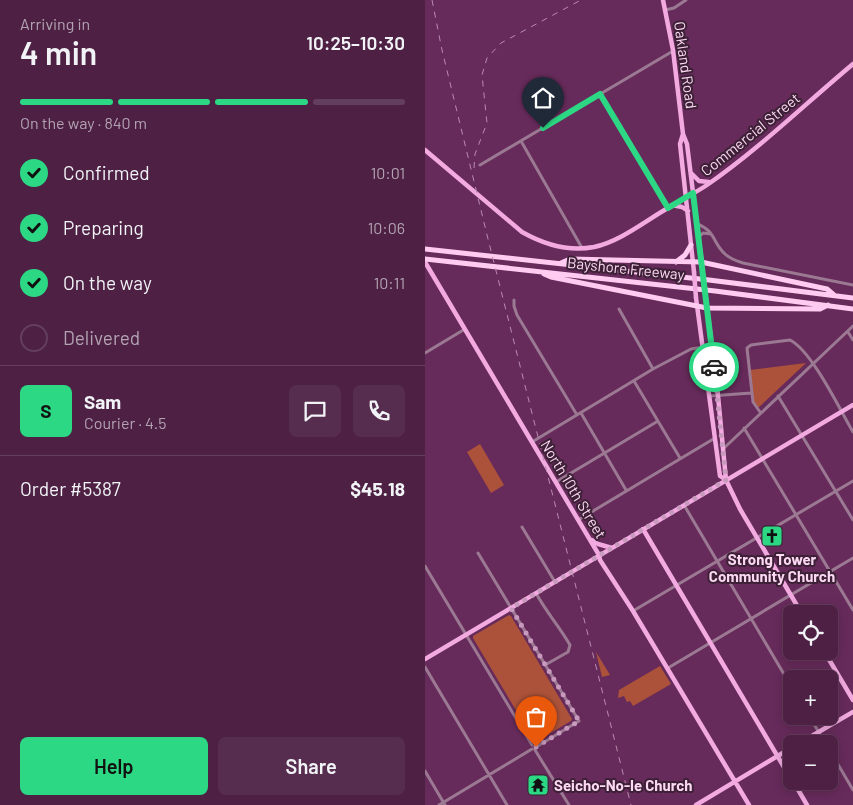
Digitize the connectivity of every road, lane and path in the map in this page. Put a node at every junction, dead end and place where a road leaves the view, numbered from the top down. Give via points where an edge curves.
1 (663, 0) edge
2 (686, 0) edge
3 (665, 10) junction
4 (673, 50) junction
5 (853, 64) edge
6 (600, 94) junction
7 (683, 134) junction
8 (521, 141) junction
9 (425, 150) edge
10 (480, 165) dead end
11 (690, 172) junction
12 (711, 182) junction
13 (693, 193) junction
14 (686, 197) junction
15 (670, 206) junction
16 (688, 211) junction
17 (697, 223) junction
18 (711, 234) junction
19 (699, 237) junction
20 (691, 245) junction
21 (425, 248) edge
22 (582, 248) junction
23 (425, 260) edge
24 (676, 262) junction
25 (559, 263) junction
26 (693, 264) junction
27 (702, 264) junction
28 (538, 271) junction
29 (853, 285) edge
30 (834, 295) junction
31 (853, 298) edge
32 (514, 300) dead end
33 (829, 305) junction
34 (698, 306) junction
35 (707, 308) junction
36 (619, 309) dead end
37 (853, 309) edge
38 (853, 326) edge
39 (465, 329) junction
40 (848, 332) junction
41 (853, 340) edge
42 (703, 347) junction
43 (425, 353) edge
44 (813, 364) junction
45 (653, 369) junction
46 (634, 381) junction
47 (751, 393) junction
48 (710, 396) junction
49 (718, 396) junction
50 (778, 396) junction
51 (853, 404) edge
52 (760, 412) junction
53 (841, 412) junction
54 (581, 413) junction
55 (577, 415) junction
56 (658, 421) junction
57 (744, 428) junction
58 (853, 432) edge
59 (802, 435) junction
60 (715, 438) junction
61 (532, 442) junction
62 (723, 449) junction
63 (604, 453) junction
64 (680, 458) junction
65 (762, 458) junction
66 (726, 480) junction
67 (853, 481) edge
68 (556, 482) junction
69 (626, 490) junction
70 (836, 492) junction
71 (684, 505) junction
72 (797, 515) junction
73 (578, 520) junction
74 (853, 520) edge
75 (523, 527) dead end
76 (643, 529) junction
77 (757, 538) junction
78 (590, 540) junction
79 (612, 548) junction
80 (478, 553) dead end
81 (599, 555) junction
82 (853, 558) edge
83 (718, 562) junction
84 (425, 566) edge
85 (831, 572) junction
86 (555, 582) junction
87 (677, 586) junction
88 (536, 593) junction
89 (791, 595) junction
90 (797, 605) edge
91 (511, 608) junction
92 (853, 610) edge
93 (633, 611) junction
94 (751, 619) junction
95 (466, 634) junction
96 (710, 643) junction
97 (425, 659) edge
98 (829, 660) edge
99 (545, 665) junction
100 (425, 668) edge
101 (668, 668) junction
102 (783, 673) edge
103 (853, 700) edge
104 (853, 712) edge
105 (815, 725) edge
106 (819, 732) junction
107 (814, 735) edge
108 (821, 735) edge
109 (534, 748) junction
110 (783, 753) edge
111 (778, 756) junction
112 (838, 764) edge
113 (783, 765) edge
114 (425, 771) edge
115 (489, 775) junction
116 (735, 782) junction
117 (798, 790) edge
118 (853, 790) edge
119 (445, 804) edge
120 (439, 805) edge
121 (507, 805) edge
122 (567, 805) edge
123 (696, 805) edge
124 (749, 805) edge
125 (807, 805) edge

1 - 3 main road, Oakland Road
2 - 3 street
3 - 4 main road, Oakland Road
4 - 6 street
4 - 7 main road, Oakland Road
5 - 12 main road, Commercial Street
6 - 8 street
6 - 15 street
7 - 11 main road, Oakland Road
7 - 14 main road, Oakland Road
8 - 10 street
8 - 22 street
9 - 22 main road, Commercial Street via 523,233 558,247
11 - 12 main road via 699,181
11 - 13 main road, Oakland Road
12 - 13 main road, Commercial Street
13 - 14 main road, Commercial Street
13 - 17 main road, Oakland Road
14 - 15 main road, Commercial Street
14 - 16 main road, Oakland Road
15 - 16 main road
15 - 22 main road, Commercial Street via 625,234 604,244
16 - 20 main road, Oakland Road
17 - 18 street
17 - 19 main road, Oakland Road
18 - 19 street via 703,233
18 - 29 street via 725,254 738,261
19 - 27 main road, Oakland Road
20 - 24 highway
20 - 26 main road, Oakland Road
21 - 25 highway, Bayshore Freeway
23 - 28 highway, Bayshore Freeway
23 - 39 main road, North 10th Street
24 - 25 highway via 570,259
24 - 26 highway
25 - 30 highway, Bayshore Freeway
26 - 27 highway
26 - 34 main road, Oakland Road, bridge
27 - 30 highway via 827,290
27 - 35 main road, Oakland Road, bridge
28 - 33 highway, Bayshore Freeway
28 - 34 highway via 551,277
30 - 31 highway, Bayshore Freeway
32 - 55 street via 517,316
33 - 35 highway via 821,310
33 - 37 highway, Bayshore Freeway
34 - 35 highway
34 - 42 main road, Oakland Road
35 - 49 main road, Oakland Road
36 - 45 street
38 - 40 street
39 - 43 street
39 - 61 main road, North 10th Street
40 - 41 street
40 - 44 street
42 - 45 street via 691,349
42 - 48 main road, Oakland Road
44 - 47 street via 790,340 751,345 746,350
44 - 50 street
44 - 53 street
45 - 46 street
46 - 54 street
46 - 56 street
47 - 49 street
47 - 52 street
48 - 49 street
48 - 60 main road, Oakland Road
49 - 62 main road, Oakland Road
50 - 52 street
50 - 59 street
51 - 53 main road
52 - 57 street
53 - 58 street
53 - 59 main road
54 - 55 street
54 - 63 street
55 - 61 street
56 - 63 street
56 - 64 street
57 - 62 street
57 - 65 street
59 - 65 main road
59 - 70 street
60 - 64 street
60 - 66 main road, Oakland Road via 720,476
61 - 68 main road, North 10th Street
62 - 66 main road, Oakland Road
63 - 68 street
63 - 69 street
64 - 69 street
65 - 66 main road
65 - 72 street
66 - 71 main road
66 - 77 main road
67 - 70 street
68 - 73 main road, North 10th Street
69 - 73 street
70 - 72 street
70 - 74 street
71 - 76 main road
71 - 83 street
72 - 77 street
72 - 85 street
73 - 78 main road, North 10th Street
75 - 86 street
76 - 79 main road
76 - 87 main road
77 - 83 street
77 - 89 main road
78 - 79 main road
78 - 81 main road, North 10th Street
79 - 81 main road
80 - 91 street
81 - 86 main road
81 - 93 main road, North 10th Street
82 - 85 street
83 - 87 street
83 - 94 street
84 - 95 street
85 - 89 street
85 - 92 street
86 - 88 main road
87 - 93 street
87 - 96 main road
88 - 91 main road
88 - 99 street via 570,645 568,652
89 - 90 main road
89 - 94 street
91 - 95 main road
91 - 99 street
93 - 101 main road, North 10th Street
94 - 96 street
94 - 102 street
95 - 97 main road
95 - 109 street
96 - 101 street
96 - 111 main road
98 - 103 main road
99 - 109 street via 579,721
100 - 115 street
101 - 116 main road, North 10th Street
104 - 106 main road
105 - 106 street
106 - 107 main road
106 - 108 street
109 - 115 street
109 - 122 street
110 - 111 main road
111 - 113 main road
111 - 116 main road
112 - 118 street
114 - 119 street
115 - 119 street
115 - 121 street
116 - 123 main road
116 - 124 main road, North 10th Street
117 - 125 main road
119 - 120 street

